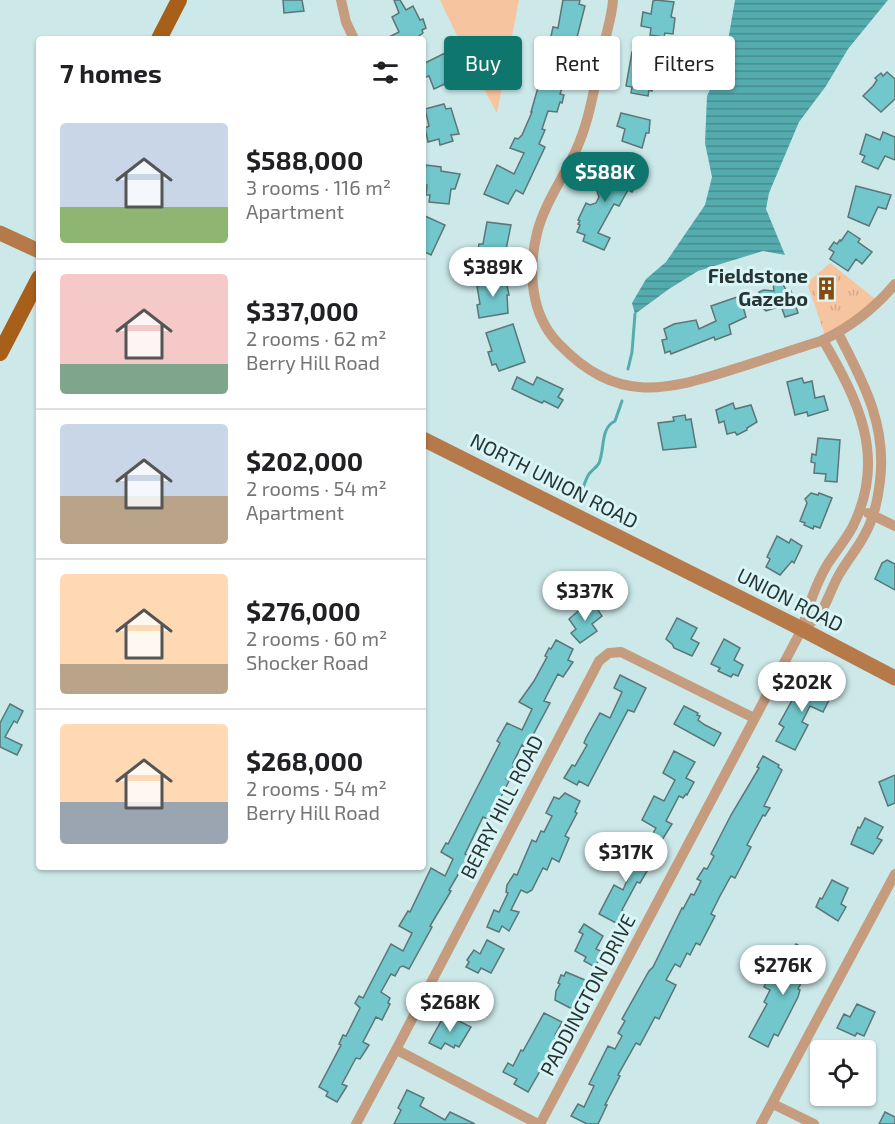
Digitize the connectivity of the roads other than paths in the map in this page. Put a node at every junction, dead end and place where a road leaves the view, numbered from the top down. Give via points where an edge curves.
1 (178, 0) edge
2 (341, 0) edge
3 (613, 0) edge
4 (160, 36) edge
5 (353, 36) edge
6 (0, 232) edge
7 (36, 250) edge
8 (895, 284) edge
9 (36, 285) edge
10 (838, 333) junction
11 (823, 340) junction
12 (0, 353) edge
13 (426, 441) edge
14 (859, 510) junction
15 (874, 515) junction
16 (895, 526) edge
17 (666, 561) joint
18 (802, 629) junction
19 (895, 678) edge
20 (754, 718) junction
21 (895, 874) edge
22 (396, 1050) junction
23 (773, 1104) junction
24 (356, 1124) edge
25 (539, 1124) edge
26 (761, 1124) edge
27 (814, 1124) edge

1 - 4 main road
2 - 5 street
3 - 11 street via 586,122 537,231 532,274 537,310 546,328 586,369 613,382 645,388 689,384
6 - 7 main road
8 - 10 street via 860,319
9 - 12 main road
10 - 11 street
10 - 15 street via 867,389 881,440 882,463
11 - 14 street via 854,398 867,440 866,488
13 - 17 main road, NORTH UNION ROAD
14 - 15 street
14 - 18 street via 826,567
15 - 16 street
15 - 18 street via 819,616
17 - 18 main road, UNION ROAD
18 - 19 main road, UNION ROAD
18 - 20 street, PADDINGTON DRIVE
20 - 22 street, BERRY HILL ROAD via 621,651 609,653 599,661
20 - 25 street, PADDINGTON DRIVE
21 - 23 street
22 - 24 street, BERRY HILL ROAD
22 - 25 street
23 - 26 street
23 - 27 street

